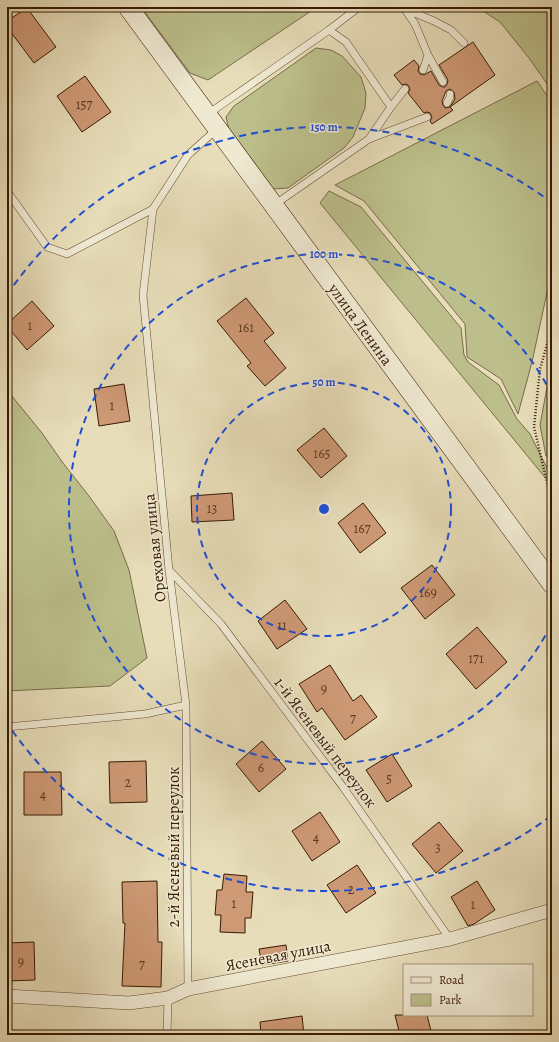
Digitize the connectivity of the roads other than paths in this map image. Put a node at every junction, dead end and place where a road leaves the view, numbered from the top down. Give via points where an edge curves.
1 (128, 7) edge
2 (359, 7) edge
3 (403, 8) edge
4 (329, 30) junction
5 (464, 43) dead end
6 (428, 55) junction
7 (423, 70) dead end
8 (443, 82) dead end
9 (405, 89) dead end
10 (450, 94) dead end
11 (447, 103) dead end
12 (391, 107) junction
13 (427, 117) dead end
14 (212, 122) junction
15 (369, 139) junction
16 (7, 191) edge
17 (274, 205) junction
18 (153, 209) junction
19 (169, 570) junction
20 (552, 584) edge
21 (186, 705) junction
22 (7, 727) edge
23 (552, 910) edge
24 (450, 938) junction
25 (188, 989) junction
26 (7, 996) edge
27 (168, 998) junction
28 (167, 1035) edge

1 - 14 main road, улица Ленина
2 - 4 lane
3 - 5 lane via 451,30
3 - 6 lane via 415,24
4 - 12 lane via 346,42
4 - 14 lane via 234,95
6 - 7 lane
6 - 8 lane
9 - 12 lane
10 - 11 lane
12 - 15 lane
13 - 15 lane
14 - 17 main road, улица Ленина
14 - 18 lane
15 - 17 lane
16 - 18 lane via 47,247 67,254
17 - 20 main road, улица Ленина
18 - 19 lane, Ореховая улица via 143,295
19 - 21 lane, Ореховая улица
19 - 24 lane, 1-й Ясеневый переулок via 221,624 343,787
21 - 22 lane via 145,714
21 - 25 lane, 2-й Ясеневый переулок
23 - 24 street, Ясеневая улица
24 - 25 street, Ясеневая улица
25 - 27 street, Ясеневая улица
26 - 27 street, Ясеневая улица via 129,1003
27 - 28 lane

